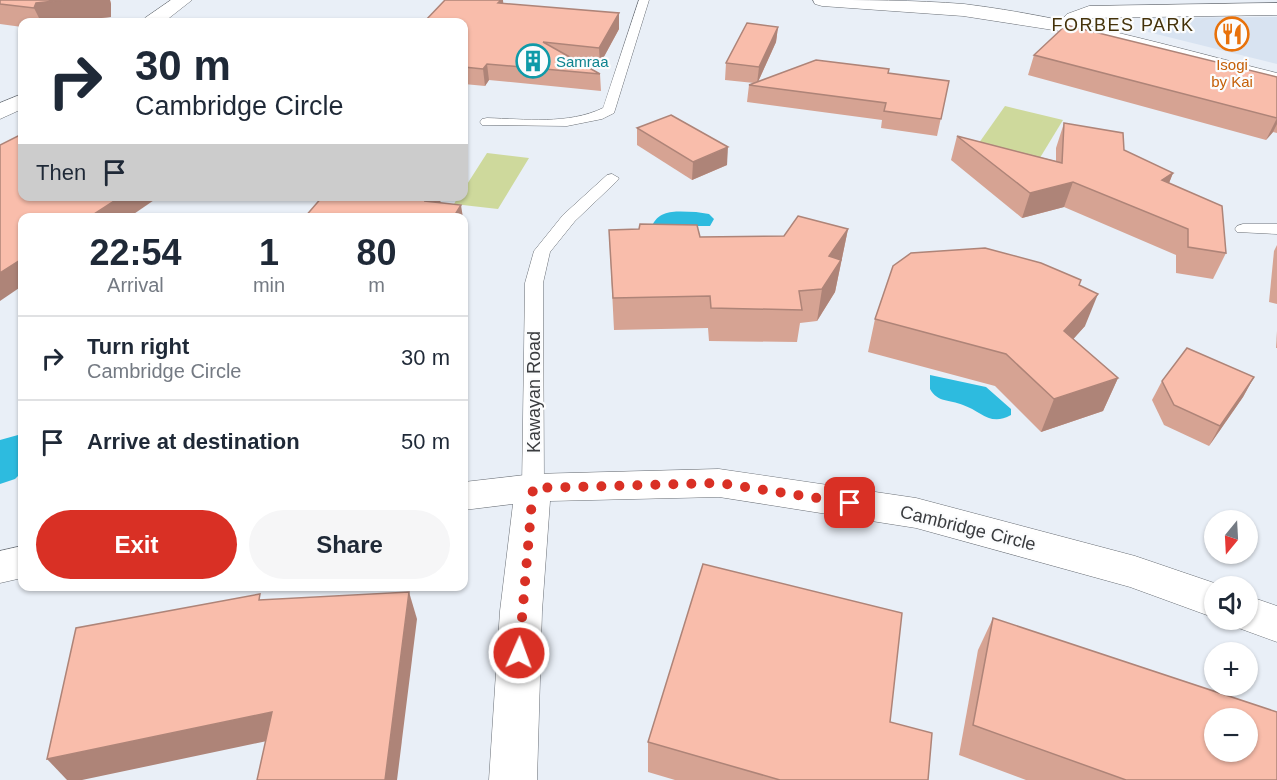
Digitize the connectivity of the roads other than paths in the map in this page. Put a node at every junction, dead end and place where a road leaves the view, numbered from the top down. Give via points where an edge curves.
1 (183, 0) edge
2 (644, 0) edge
3 (822, 0) edge
4 (1277, 9) edge
5 (1148, 11) junction
6 (158, 18) edge
7 (1066, 26) junction
8 (1123, 39) junction
9 (1277, 79) edge
10 (18, 103) edge
11 (0, 112) edge
12 (487, 122) dead end
13 (612, 178) dead end
14 (1243, 229) dead end
15 (1277, 229) edge
16 (533, 488) junction
17 (468, 496) edge
18 (18, 563) edge
19 (0, 567) edge
20 (1204, 597) edge
21 (1258, 617) edge
22 (1277, 624) edge
23 (513, 780) edge

1 - 6 street
2 - 12 lane via 609,110 591,118 567,121
3 - 7 street via 963,10
4 - 5 street
5 - 7 street via 1089,12
5 - 8 street via 1116,19 1110,26
7 - 8 street
8 - 9 street
10 - 11 street
13 - 16 lane, Kawayan Road via 568,218 542,251 534,283
14 - 15 lane
16 - 17 street, Cambridge Circle
16 - 20 street, Cambridge Circle via 719,483 916,513 1135,572
16 - 23 street, Kawayan Road via 521,611
18 - 19 street
21 - 22 street

